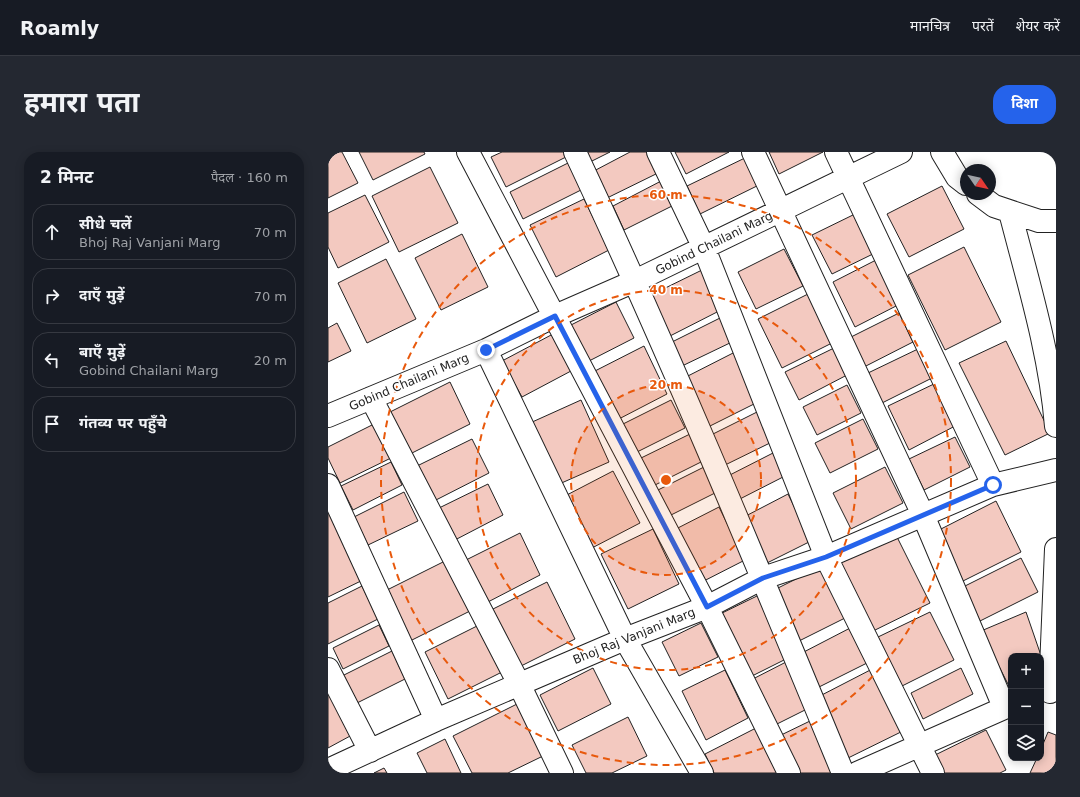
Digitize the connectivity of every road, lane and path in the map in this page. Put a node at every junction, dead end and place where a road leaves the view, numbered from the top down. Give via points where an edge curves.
1 (575, 152) edge
2 (658, 152) edge
3 (753, 152) edge
4 (836, 152) edge
5 (901, 152) edge
6 (942, 152) edge
7 (472, 153) edge
8 (848, 178) junction
9 (960, 179) edge
10 (986, 200) edge
11 (781, 210) junction
12 (1010, 212) junction
13 (1056, 221) edge
14 (704, 248) junction
15 (636, 281) junction
16 (555, 316) junction
17 (486, 350) junction
18 (371, 398) junction
19 (328, 416) edge
20 (1056, 426) edge
21 (1056, 470) edge
22 (328, 485) edge
23 (993, 485) junction
24 (923, 515) junction
25 (1056, 549) edge
26 (826, 557) junction
27 (763, 578) junction
28 (707, 607) junction
29 (625, 639) junction
30 (328, 669) edge
31 (519, 684) junction
32 (1049, 694) edge
33 (1008, 706) edge
34 (436, 720) junction
35 (919, 746) junction
36 (370, 751) junction
37 (328, 770) edge
38 (330, 773) edge
39 (562, 773) edge
40 (702, 773) edge
41 (790, 773) edge
42 (844, 773) edge
43 (857, 773) edge
44 (933, 773) edge

1 - 15 street
2 - 14 street
3 - 11 street
4 - 8 street
5 - 8 street, Gobind Chailani Marg
6 - 9 street
7 - 16 street
8 - 11 street, Gobind Chailani Marg
8 - 23 street
10 - 12 street
11 - 14 street, Gobind Chailani Marg
11 - 24 street
12 - 13 street via 1038,221
12 - 20 street via 1041,332 1054,400
14 - 15 street, Gobind Chailani Marg
14 - 26 street
15 - 16 street, Gobind Chailani Marg
15 - 27 street
16 - 17 street, Gobind Chailani Marg
16 - 28 street
17 - 18 street, Gobind Chailani Marg
17 - 29 street
18 - 19 street, Gobind Chailani Marg
18 - 31 street
21 - 23 street, Bhoj Raj Vanjani Marg
22 - 34 street
23 - 24 street, Bhoj Raj Vanjani Marg
24 - 26 street, Bhoj Raj Vanjani Marg
24 - 33 street
25 - 32 street
26 - 27 street, Bhoj Raj Vanjani Marg
26 - 35 street
27 - 28 street, Bhoj Raj Vanjani Marg
27 - 42 street
28 - 29 street, Bhoj Raj Vanjani Marg
28 - 41 street
29 - 31 street, Bhoj Raj Vanjani Marg
29 - 40 street
30 - 36 street
31 - 34 street, Bhoj Raj Vanjani Marg
31 - 39 street
33 - 35 street
34 - 36 street, Bhoj Raj Vanjani Marg
35 - 43 street
35 - 44 street
36 - 37 street, Bhoj Raj Vanjani Marg
37 - 38 street

